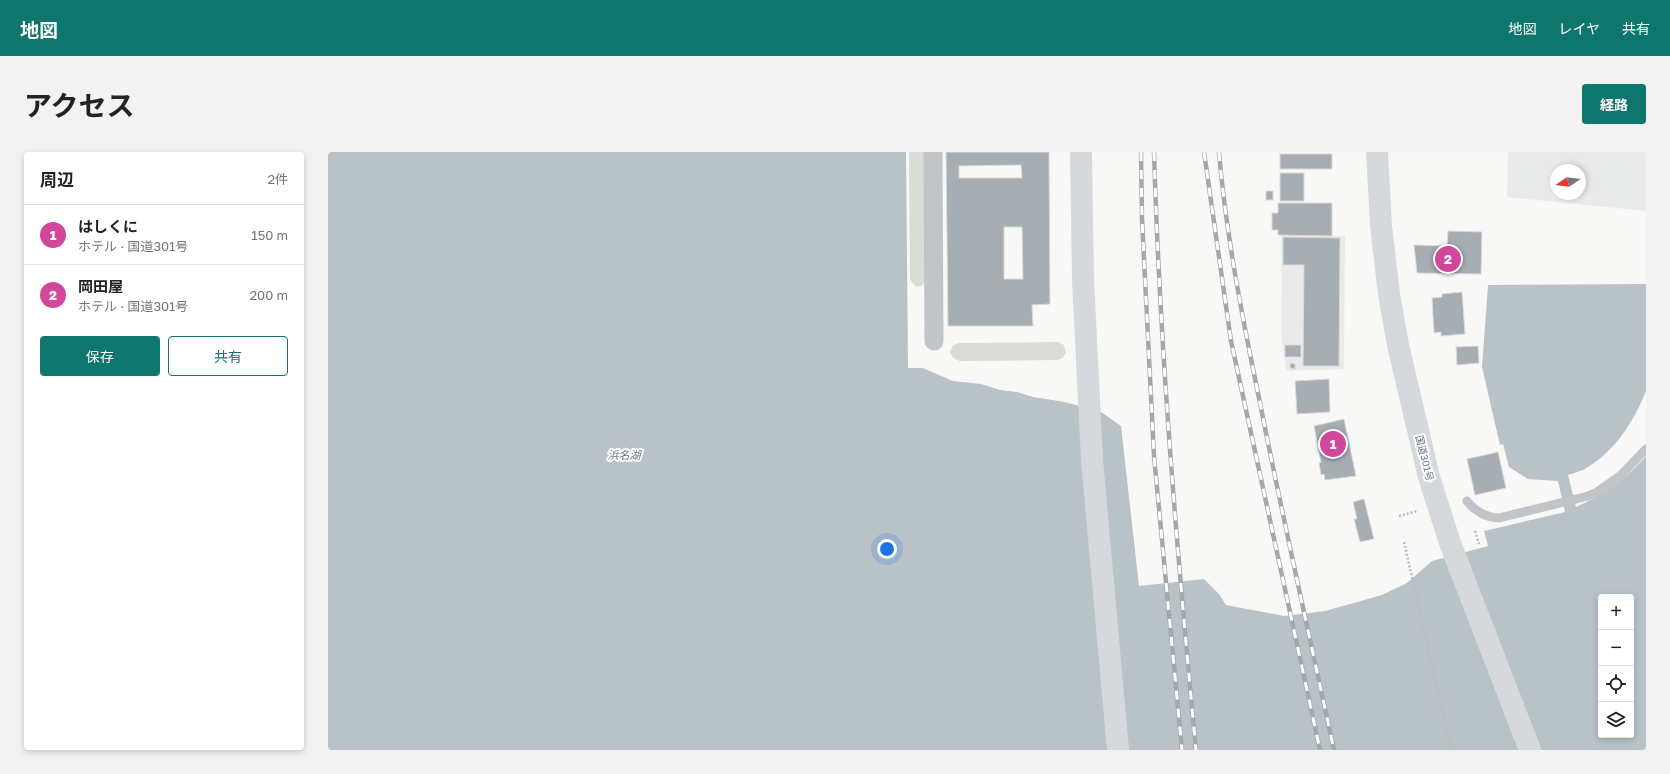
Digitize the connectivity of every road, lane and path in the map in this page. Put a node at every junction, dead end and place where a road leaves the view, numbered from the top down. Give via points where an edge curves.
1 (932, 152) edge
2 (1081, 152) edge
3 (1377, 152) edge
4 (934, 341) dead end
5 (1646, 448) edge
6 (1467, 501) dead end
7 (1420, 510) dead end
8 (1398, 516) dead end
9 (1475, 531) dead end
10 (1404, 542) dead end
11 (1479, 544) dead end
12 (1118, 750) edge
13 (1451, 750) edge
14 (1530, 750) edge

1 - 4 street
2 - 12 main road via 1083,280 1092,460
3 - 14 main road, 国道301号 via 1381,226 1389,294 1429,476 1450,543
5 - 6 lane via 1634,463 1605,487 1588,496 1499,518 1481,514
7 - 8 path
9 - 11 path
10 - 13 path

